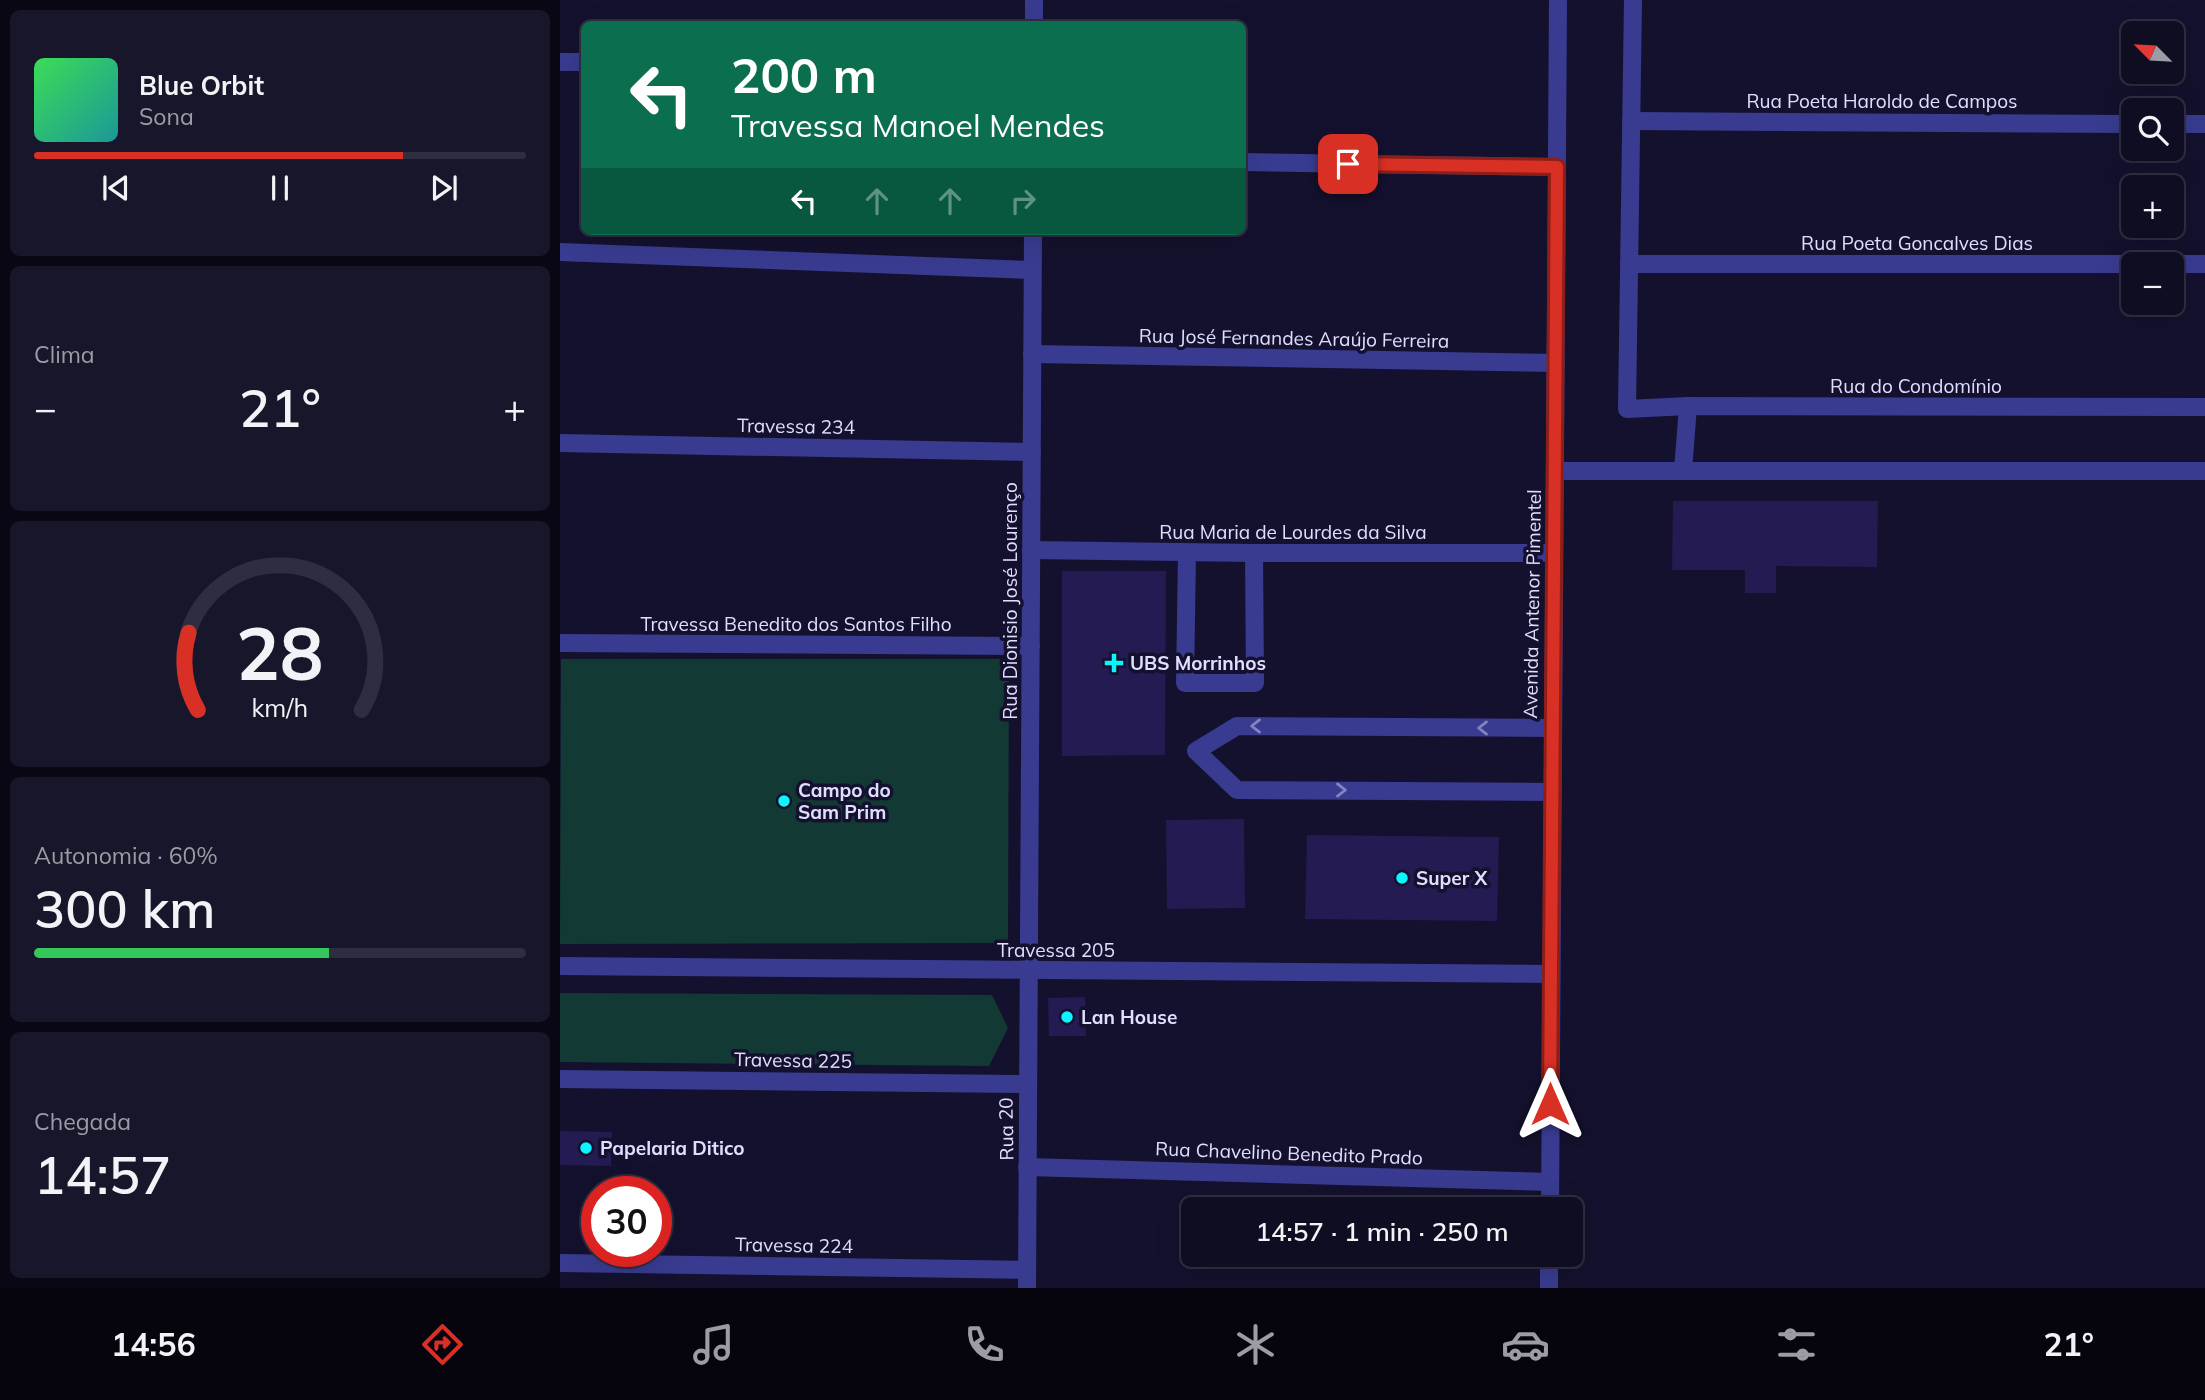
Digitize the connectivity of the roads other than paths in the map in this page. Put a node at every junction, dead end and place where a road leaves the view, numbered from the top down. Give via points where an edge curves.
1 (1034, 0) edge
2 (1558, 0) edge
3 (1633, 0) edge
4 (1034, 21) edge
5 (560, 62) edge
6 (581, 62) edge
7 (1631, 121) junction
8 (2121, 124) edge
9 (2184, 124) edge
10 (2205, 124) edge
11 (1246, 162) edge
12 (1557, 167) junction
13 (1032, 235) edge
14 (560, 252) edge
15 (1629, 264) junction
16 (2205, 264) edge
17 (1032, 270) junction
18 (1032, 354) junction
19 (1556, 363) junction
20 (1688, 407) junction
21 (2205, 407) edge
22 (560, 443) edge
23 (1032, 452) junction
24 (1555, 471) junction
25 (1684, 471) junction
26 (2205, 471) edge
27 (1031, 550) junction
28 (1187, 553) junction
29 (1254, 553) junction
30 (1554, 553) junction
31 (560, 643) edge
32 (1031, 646) junction
33 (1552, 728) junction
34 (1552, 792) junction
35 (560, 966) edge
36 (1029, 971) junction
37 (1551, 974) junction
38 (560, 1079) edge
39 (1026, 1084) junction
40 (1027, 1167) junction
41 (1550, 1182) junction
42 (1550, 1197) edge
43 (560, 1263) edge
44 (1549, 1267) edge
45 (1027, 1279) edge
46 (1549, 1288) edge

1 - 4 street
2 - 12 street, Avenida Antenor Pimentel
3 - 7 street
5 - 6 street
7 - 8 street, Rua Poeta Haroldo de Campos
7 - 15 street
9 - 10 street
11 - 12 street
12 - 19 street, Avenida Antenor Pimentel
13 - 17 street, Rua Dionisio José Lourenço
14 - 17 street
15 - 16 street, Rua Poeta Goncalves Dias
15 - 20 street, Rua do Condomínio via 1627,409
17 - 18 street, Rua Dionisio José Lourenço
18 - 19 street, Rua José Fernandes Araújo Ferreira
18 - 23 street, Rua Dionisio José Lourenço
19 - 24 street, Avenida Antenor Pimentel
20 - 21 street, Rua do Condomínio
20 - 25 street
22 - 23 street, Travessa 234
23 - 27 street, Rua Dionisio José Lourenço
24 - 25 street
24 - 30 street, Avenida Antenor Pimentel
25 - 26 street
27 - 28 street, Rua Maria de Lourdes da Silva
27 - 32 street, Rua Dionisio José Lourenço
28 - 29 street, Rua Maria de Lourdes da Silva
28 - 29 street via 1185,683 1255,683
29 - 30 street, Rua Maria de Lourdes da Silva
30 - 33 street, Avenida Antenor Pimentel
31 - 32 street, Travessa Benedito dos Santos Filho
32 - 36 street, Rua Dionisio José Lourenço
33 - 34 street, Avenida Antenor Pimentel
33 -> 34 street via 1237,726 1196,751 1237,790
34 - 37 street, Avenida Antenor Pimentel
35 - 36 street, Travessa 205
36 - 37 street, Travessa 205
36 - 39 street, Rua 20
37 - 41 street, Avenida Antenor Pimentel
38 - 39 street, Travessa 225
39 - 40 street, Rua 20
40 - 41 street, Rua Chavelino Benedito Prado
40 - 45 street, Rua 20
41 - 42 street, Avenida Antenor Pimentel
43 - 45 street, Travessa 224
44 - 46 street

